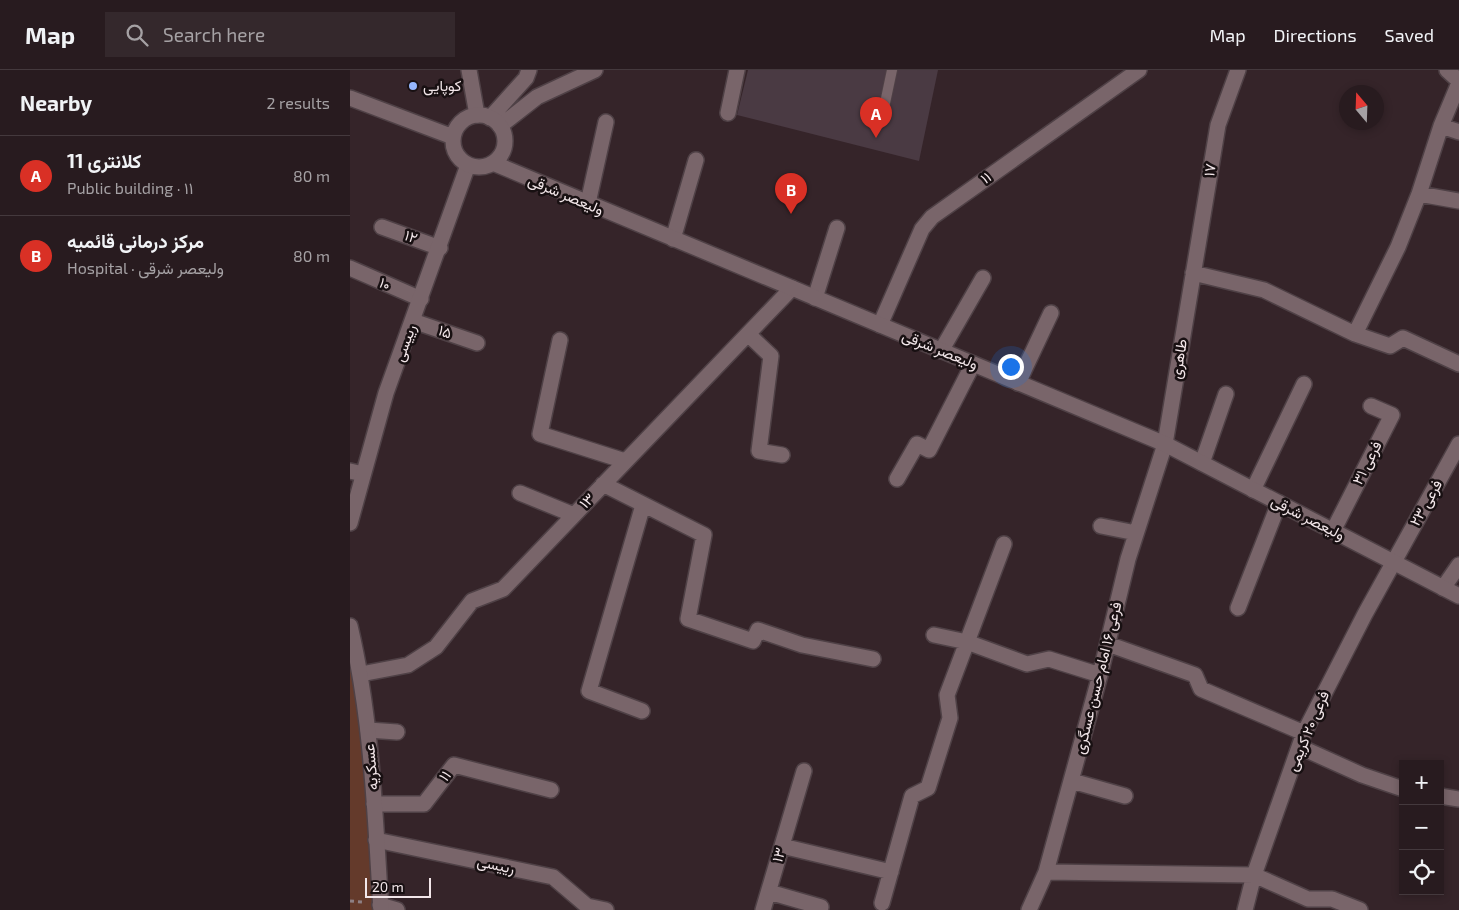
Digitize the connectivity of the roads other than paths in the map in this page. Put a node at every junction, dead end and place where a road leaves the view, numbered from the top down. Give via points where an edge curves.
1 (469, 70) edge
2 (529, 70) edge
3 (595, 70) edge
4 (737, 70) edge
5 (892, 70) edge
6 (1139, 70) edge
7 (1238, 70) edge
8 (1447, 70) edge
9 (1459, 82) edge
10 (350, 98) edge
11 (728, 113) dead end
12 (489, 120) junction
13 (606, 122) dead end
14 (881, 122) dead end
15 (1441, 126) junction
16 (1459, 132) edge
17 (453, 137) junction
18 (696, 160) dead end
19 (493, 163) junction
20 (468, 165) junction
21 (1420, 194) junction
22 (1459, 201) edge
23 (588, 204) junction
24 (382, 227) dead end
25 (837, 228) dead end
26 (673, 239) junction
27 (440, 248) junction
28 (350, 268) edge
29 (1193, 273) junction
30 (983, 278) dead end
31 (792, 288) junction
32 (815, 298) junction
33 (421, 300) junction
34 (1051, 313) dead end
35 (413, 321) junction
36 (880, 325) junction
37 (748, 334) junction
38 (1355, 334) junction
39 (560, 340) dead end
40 (477, 343) dead end
41 (941, 351) junction
42 (973, 364) junction
43 (1459, 364) edge
44 (1018, 383) junction
45 (1304, 384) dead end
46 (1226, 394) dead end
47 (1371, 406) dead end
48 (1165, 444) junction
49 (1459, 444) edge
50 (782, 455) dead end
51 (626, 462) junction
52 (1202, 463) junction
53 (357, 473) edge
54 (898, 479) dead end
55 (603, 484) junction
56 (1253, 490) junction
57 (520, 493) dead end
58 (1279, 503) junction
59 (643, 505) junction
60 (574, 515) junction
61 (350, 523) edge
62 (1101, 526) dead end
63 (1333, 531) junction
64 (1136, 533) junction
65 (1004, 544) dead end
66 (1394, 563) junction
67 (1459, 565) edge
68 (1443, 588) junction
69 (1459, 596) edge
70 (1238, 608) dead end
71 (350, 626) edge
72 (934, 635) dead end
73 (967, 642) junction
74 (1108, 644) junction
75 (873, 659) dead end
76 (361, 674) junction
77 (1100, 676) junction
78 (642, 711) dead end
79 (368, 730) junction
80 (397, 732) dead end
81 (1302, 740) junction
82 (804, 771) dead end
83 (1072, 781) junction
84 (1399, 788) edge
85 (551, 790) dead end
86 (1125, 796) dead end
87 (1444, 797) edge
88 (1459, 799) edge
89 (374, 804) junction
90 (376, 840) junction
91 (782, 846) junction
92 (891, 872) junction
93 (1046, 872) junction
94 (1254, 875) junction
95 (769, 892) junction
96 (882, 904) dead end
97 (380, 907) edge
98 (821, 907) dead end
99 (587, 908) edge
100 (397, 910) edge
101 (606, 910) edge
102 (763, 910) edge
103 (1029, 910) edge
104 (1245, 910) edge
105 (1360, 910) edge

1 - 12 street
2 - 12 street via 526,78
3 - 12 street
4 - 11 street
5 - 14 lane
6 - 36 street, ۱۱ via 932,217 922,229
7 - 29 street, ۱۷ via 1218,125
8 - 9 street
9 - 15 street
10 - 17 street
12 - 17 street via 467,118 459,124
12 - 19 street via 505,145
13 - 23 street
15 - 16 street
15 - 21 street
17 - 20 street via 454,150
18 - 26 street
19 - 20 street
19 - 23 street, ولیعصر شرقی
20 - 27 street, رییسی
21 - 22 street
21 - 38 street
23 - 26 street, ولیعصر شرقی
24 - 27 street, ۱۲
25 - 32 street
26 - 31 street, ولیعصر شرقی
27 - 33 street, رییسی
28 - 33 street, ۱۰
29 - 38 street via 1264,290
29 - 48 street, طاهری
30 - 41 street
31 - 32 street, ولیعصر شرقی
31 - 37 street, ۱۳
32 - 36 street, ولیعصر شرقی
33 - 35 street, رییسی
34 - 44 street
35 - 40 street, ۱۵
35 - 53 street, رییسی
36 - 41 street, ولیعصر شرقی
37 - 50 street via 771,356 759,451
37 - 51 street, ۱۳
38 - 43 street via 1390,346 1403,338
39 - 51 street via 540,434
41 - 42 street, ولیعصر شرقی
42 - 44 street, ولیعصر شرقی
42 - 54 street via 929,450 917,444
44 - 48 street, ولیعصر شرقی
45 - 56 street
46 - 52 street
47 - 63 street, فرعی ۳۱ via 1392,414
48 - 52 street, ولیعصر شرقی
48 - 64 street, فرعی ۱۶ امام حسن عسگری
49 - 66 street, فرعی ۲۳
51 - 55 street, ۱۳
52 - 56 street, ولیعصر شرقی
53 - 61 street, رییسی
55 - 59 street
55 - 60 street, ۱۳
56 - 58 street, ولیعصر شرقی
57 - 60 street
58 - 63 street, ولیعصر شرقی
58 - 70 street
59 - 75 street via 704,535 688,619 753,641 758,630 802,645
59 - 78 street via 589,691
60 - 76 street, ۱۳ via 503,589 472,601 436,647 408,665
62 - 64 street
63 - 66 street, ولیعصر شرقی
64 - 74 street, فرعی ۱۶ امام حسن عسگری
65 - 73 street
66 - 68 street, ولیعصر شرقی
66 - 81 street, فرعی ۲۰ کریمی via 1327,686
67 - 68 street
68 - 69 street, ولیعصر شرقی
71 - 76 street, عسکریه
72 - 73 street
73 - 77 street via 1026,664 1048,659
73 - 92 street via 948,694 950,718 928,788 912,796
74 - 77 street, فرعی ۱۶ امام حسن عسگری
74 - 81 street via 1195,675 1201,689
76 - 79 street, عسکریه
77 - 83 street, فرعی ۱۶ امام حسن عسگری
79 - 80 street
79 - 89 street, عسکریه
81 - 84 street via 1362,776
81 - 94 street, فرعی ۲۰ کریمی
82 - 91 street, ۱۳
83 - 86 street
83 - 93 street, فرعی ۱۶ امام حسن عسگری
85 - 89 street, ۱۱ via 454,765 424,804
87 - 88 street
89 - 90 street, عسکریه
90 - 97 street, عسکریه
90 - 99 street, رییسی via 553,878
91 - 92 street
91 - 95 street, ۱۳
92 - 96 street
93 - 94 street
93 - 103 street, فرعی ۱۶ امام حسن عسگری
94 - 104 street, فرعی ۲۰ کریمی
94 - 105 street via 1308,899 1332,899
95 - 98 street
95 - 102 street, ۱۳
97 - 100 street
99 - 101 street, رییسی

